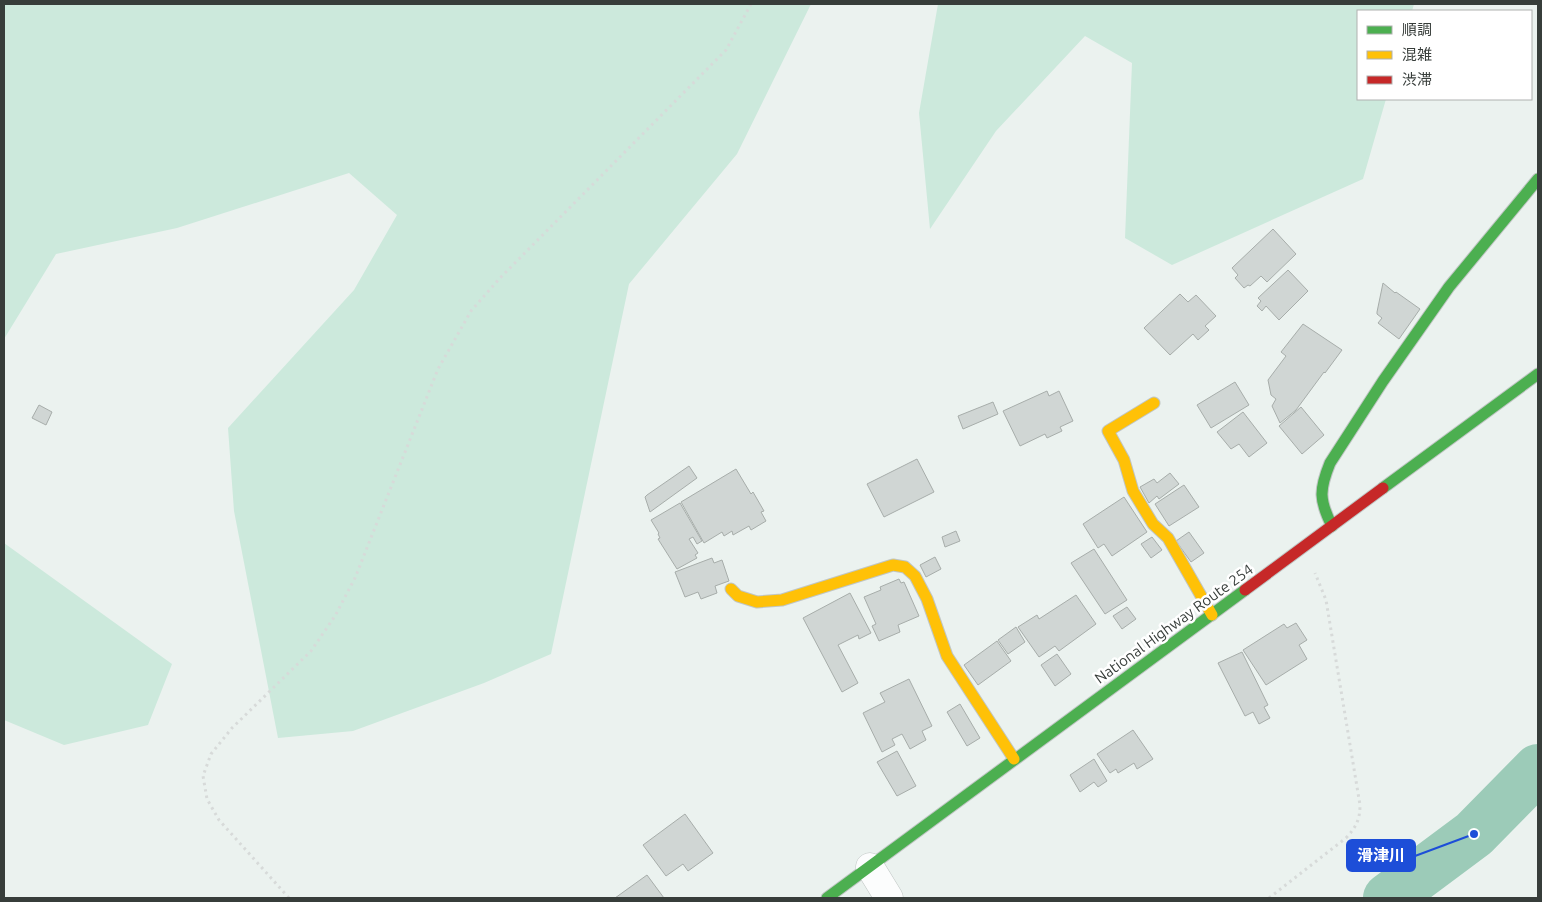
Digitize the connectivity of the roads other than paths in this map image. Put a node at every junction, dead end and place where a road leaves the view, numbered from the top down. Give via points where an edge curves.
1 (1538, 179) edge
2 (1538, 374) edge
3 (1154, 403) dead end
4 (1332, 526) junction
5 (731, 589) dead end
6 (1212, 615) junction
7 (1014, 759) junction
8 (870, 867) junction
9 (828, 898) edge
10 (889, 898) edge

1 - 4 main road via 1449,287 1382,381 1330,463 1321,495
2 - 4 main road, National Highway Route 254
3 - 6 main road via 1108,431 1124,460 1132,491 1153,524 1168,538
4 - 6 main road, National Highway Route 254
5 - 7 main road via 738,596 757,602 782,600 893,565 905,567 915,576 927,599 947,656
6 - 7 main road, National Highway Route 254
7 - 8 main road, National Highway Route 254
8 - 9 main road, National Highway Route 254
8 - 10 street

